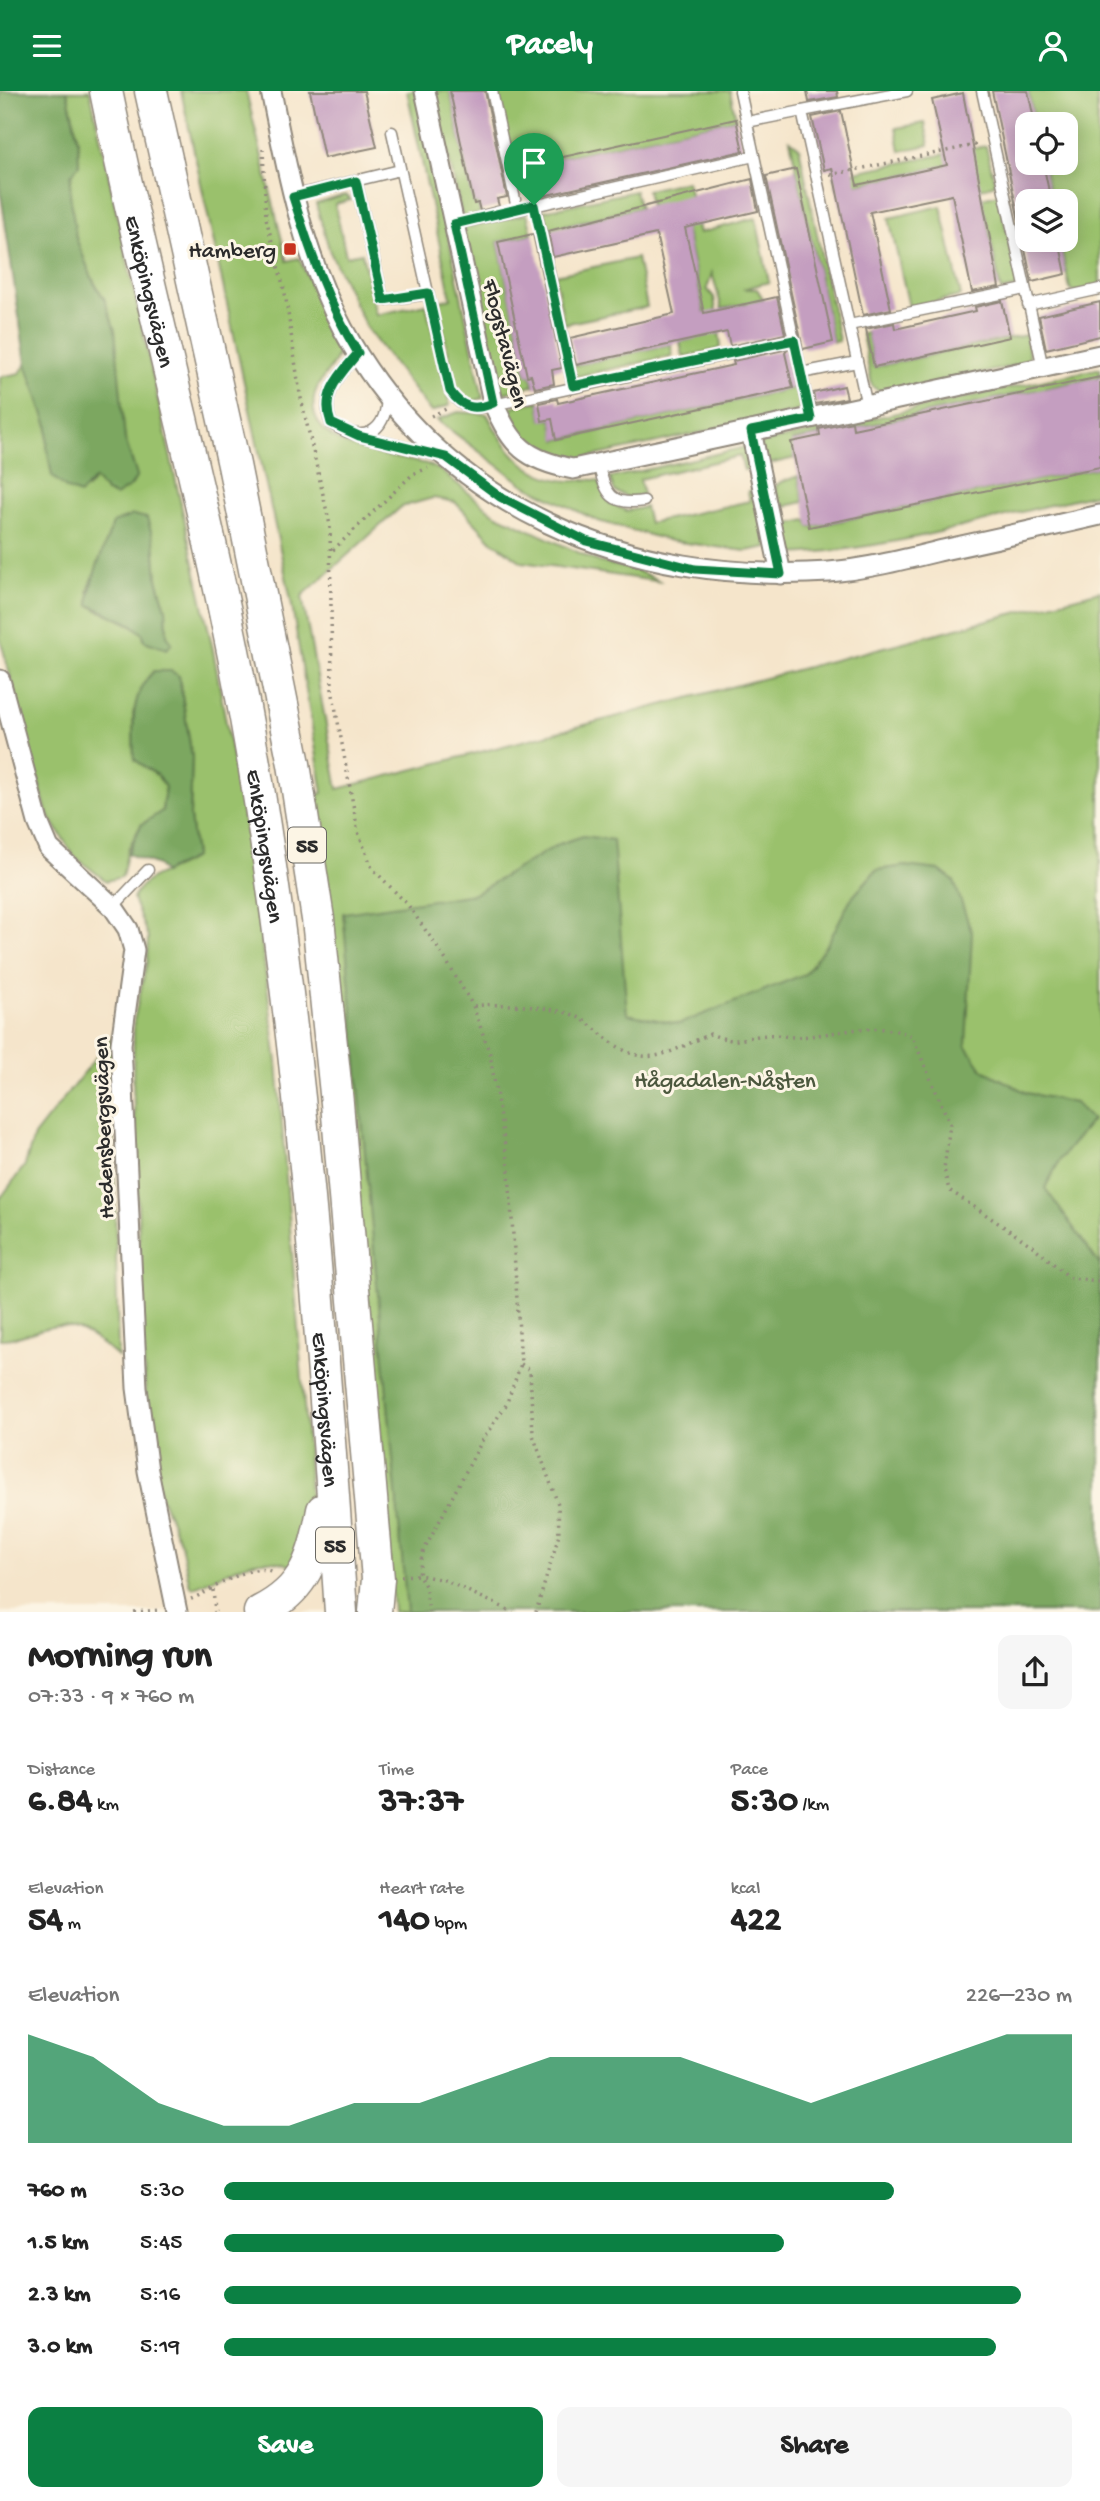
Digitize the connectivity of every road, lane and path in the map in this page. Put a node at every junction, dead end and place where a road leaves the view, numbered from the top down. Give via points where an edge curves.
1 (106, 91) edge
2 (151, 91) edge
3 (271, 91) edge
4 (425, 91) edge
5 (492, 91) edge
6 (740, 91) edge
7 (906, 91) edge
8 (982, 91) edge
9 (802, 111) junction
10 (747, 122) junction
11 (392, 132) dead end
12 (993, 141) junction
13 (754, 156) junction
14 (400, 170) junction
15 (263, 176) dead end
16 (817, 178) junction
17 (356, 181) junction
18 (293, 197) junction
19 (534, 205) junction
20 (517, 209) junction
21 (454, 224) junction
22 (286, 258) dead end
23 (278, 261) junction
24 (1024, 289) junction
25 (1100, 289) edge
26 (428, 293) junction
27 (1028, 305) junction
28 (849, 325) junction
29 (794, 340) junction
30 (358, 353) junction
31 (1100, 355) edge
32 (857, 362) junction
33 (1042, 368) junction
34 (801, 373) junction
35 (573, 386) junction
36 (387, 396) junction
37 (493, 403) junction
38 (459, 404) junction
39 (867, 407) junction
40 (811, 419) junction
41 (435, 426) dead end
42 (751, 431) junction
43 (359, 436) junction
44 (441, 463) junction
45 (598, 465) junction
46 (644, 501) dead end
47 (1100, 515) edge
48 (333, 550) junction
49 (781, 574) junction
50 (0, 680) edge
51 (148, 870) dead end
52 (113, 907) junction
53 (473, 1006) junction
54 (1100, 1281) edge
55 (521, 1364) junction
56 (330, 1478) junction
57 (213, 1590) dead end
58 (177, 1612) edge
59 (215, 1612) edge
60 (260, 1612) edge
61 (341, 1612) edge
62 (375, 1612) edge
63 (513, 1612) edge
64 (536, 1612) edge

1 - 56 main road, Enköpingsvägen / 55 via 194,466 254,759 276,896 301,1108
2 - 62 main road, Enköpingsvägen / 55 via 267,628 318,919 376,1565
3 - 18 street
4 - 21 street, Flogstavägen
5 - 20 lane
6 - 10 lane
7 - 9 lane
8 - 12 lane
9 - 10 lane
9 - 16 lane
10 - 13 lane
11 - 14 lane
12 - 16 path
12 - 24 lane
13 - 19 lane
13 - 29 lane
14 - 17 lane
14 - 26 lane
15 - 23 path via 266,218
16 - 28 lane
17 - 18 lane
17 - 26 lane via 383,300
18 - 30 street via 342,328
19 - 20 lane
19 - 35 lane
20 - 21 lane
21 - 37 street, Flogstavägen
22 - 23 path
23 - 48 path
24 - 27 lane
24 - 28 lane
25 - 27 lane
26 - 38 lane via 450,391
27 - 33 lane
28 - 32 lane
29 - 34 lane
29 - 35 lane
30 - 36 street
30 - 43 lane via 335,381 325,408 331,423
31 - 33 street, Flogstavägen
32 - 34 lane
32 - 39 lane
33 - 39 street, Flogstavägen
34 - 40 lane
35 - 37 lane
36 - 43 lane via 381,425
36 - 44 street
37 - 38 lane via 472,408
37 - 45 street, Flogstavägen via 505,433 522,451 546,464 573,470
38 - 41 path via 427,419
39 - 40 street, Flogstavägen
40 - 42 street, Flogstavägen
42 - 45 street, Flogstavägen
42 - 49 street
43 - 44 lane
44 - 48 path via 413,474
44 - 49 street via 586,541 685,567
45 - 46 lane via 607,491 616,500
47 - 49 street via 882,564
48 - 53 path via 329,618 332,689 358,832 372,869 408,905
50 - 52 street, Hedensbergsvägen via 49,848
51 - 52 lane
52 - 58 street, Hedensbergsvägen via 128,929 134,950 121,1044 137,1388 148,1471
53 - 54 path via 507,1003 578,1017 616,1047 655,1056 710,1034 734,1043 767,1035 796,1037 833,1030 895,1028 912,1036 950,1124 944,1169 950,1190 1034,1247 1070,1278
53 - 55 path via 490,1054 509,1171
55 - 63 path via 506,1405 422,1554 419,1575 444,1580
55 - 64 path via 530,1370 533,1435 558,1504 559,1535
56 - 60 main road via 316,1545 303,1576 282,1601
56 - 61 main road, Enköpingsvägen / 55
57 - 59 path

